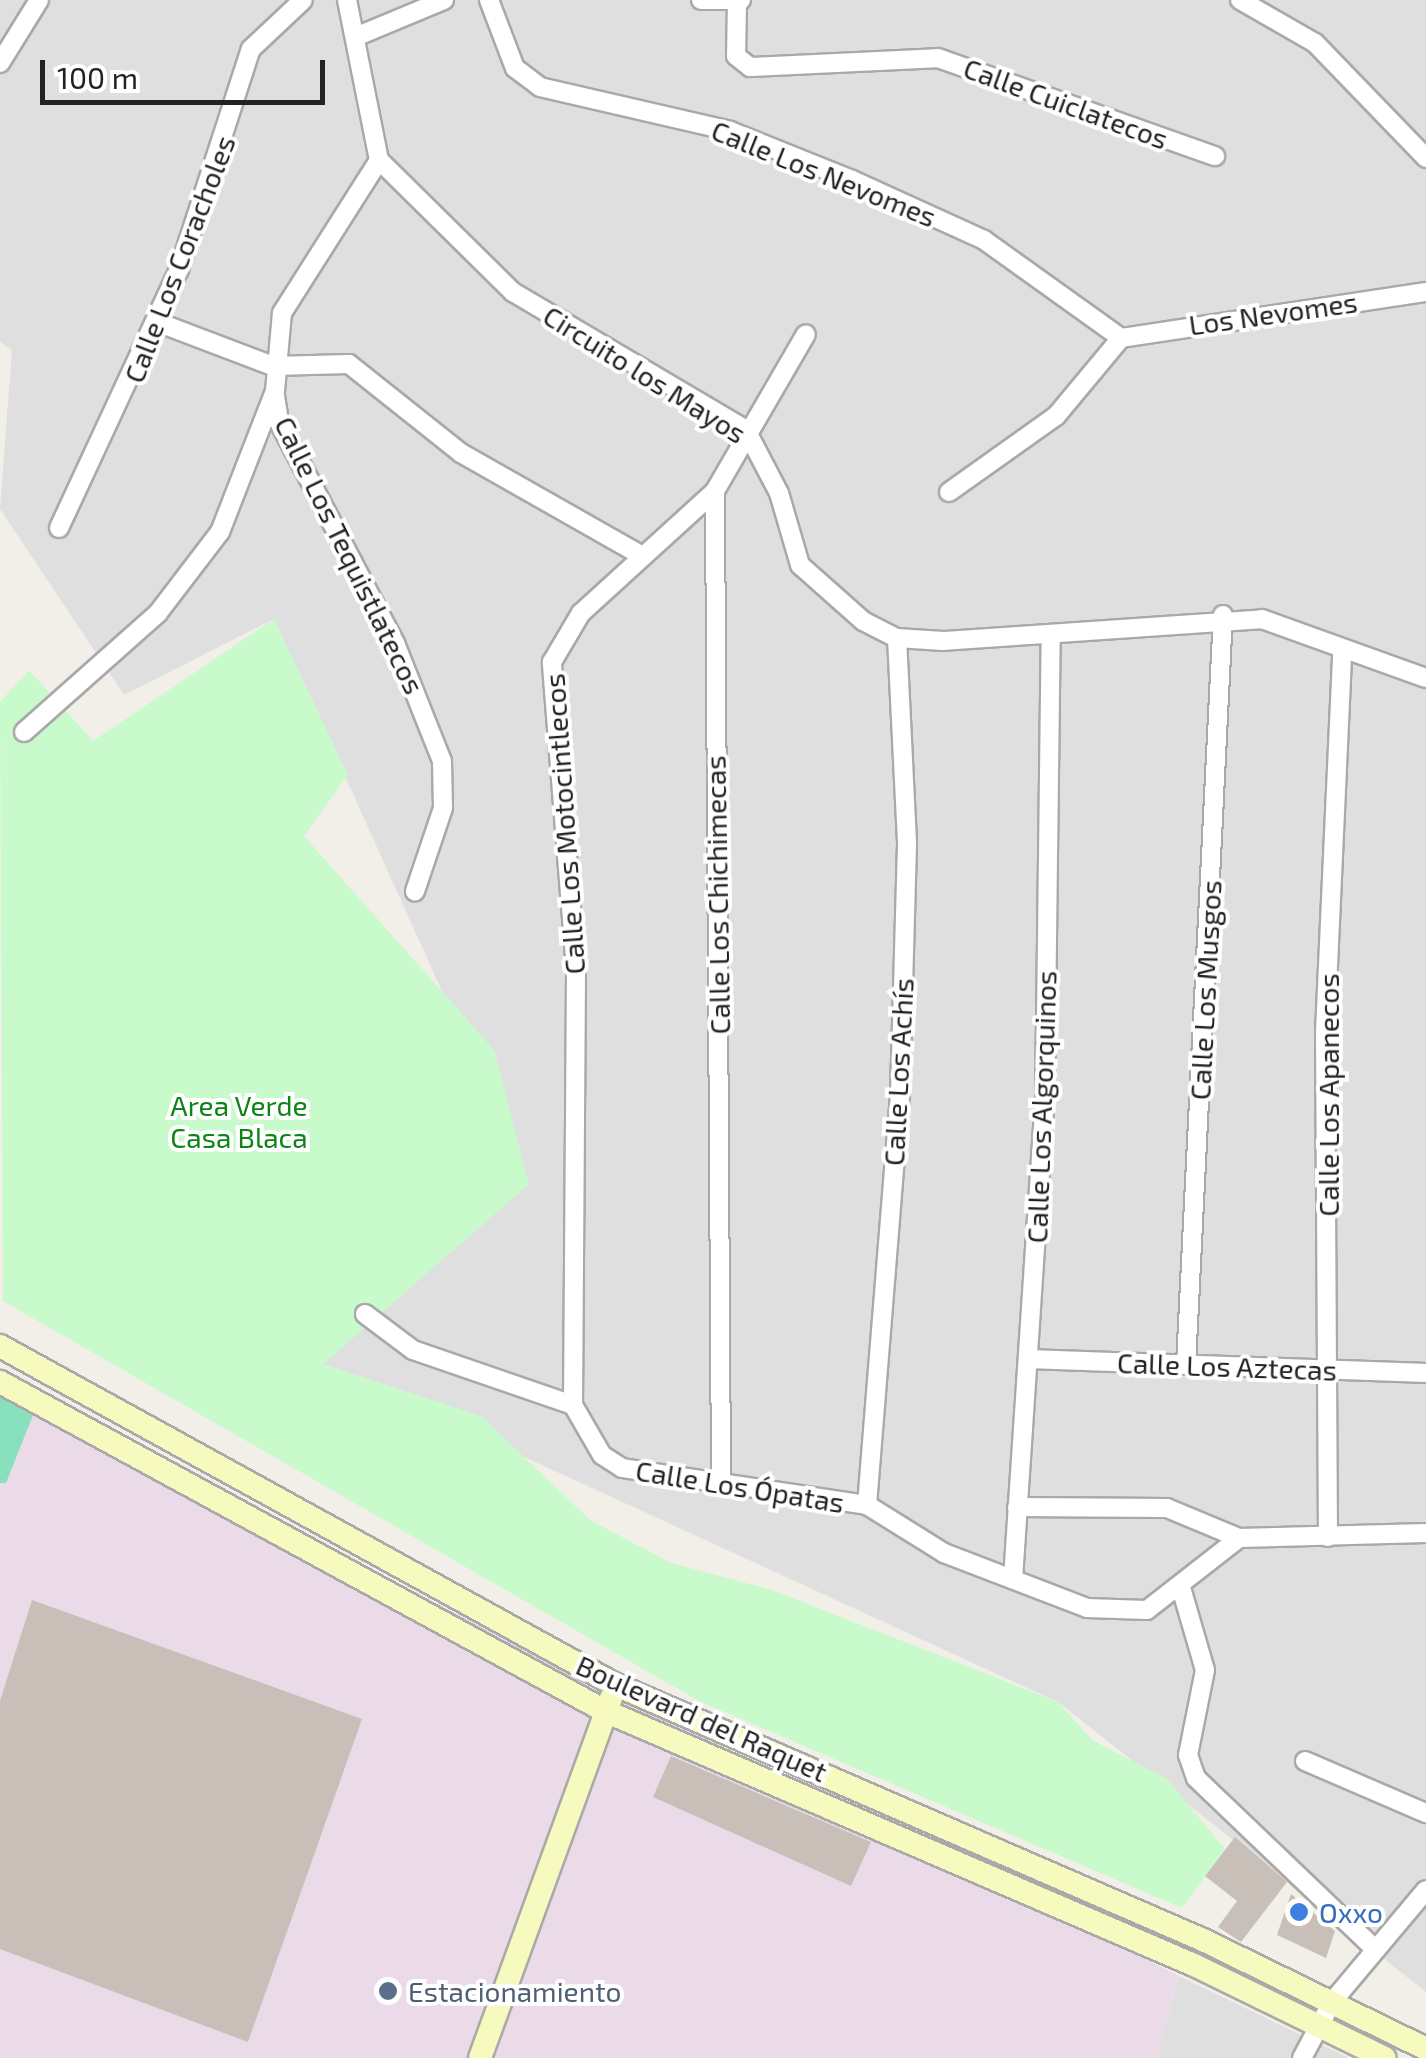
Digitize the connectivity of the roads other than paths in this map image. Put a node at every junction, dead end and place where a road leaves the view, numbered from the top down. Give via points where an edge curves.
1 (39, 0) edge
2 (303, 0) edge
3 (347, 0) edge
4 (444, 0) edge
5 (489, 0) edge
6 (702, 0) edge
7 (739, 0) edge
8 (1240, 0) edge
9 (360, 35) junction
10 (0, 63) edge
11 (1215, 156) dead end
12 (1426, 158) edge
13 (379, 160) junction
14 (1426, 292) edge
15 (157, 322) junction
16 (806, 334) dead end
17 (1121, 338) junction
18 (272, 366) junction
19 (274, 390) junction
20 (746, 430) junction
21 (715, 491) junction
22 (949, 492) dead end
23 (59, 528) dead end
24 (642, 556) junction
25 (1223, 615) junction
26 (1051, 634) junction
27 (897, 638) junction
28 (1342, 653) junction
29 (1426, 678) edge
30 (24, 732) dead end
31 (416, 891) dead end
32 (364, 1314) dead end
33 (0, 1347) edge
34 (1028, 1360) junction
35 (1186, 1365) junction
36 (1329, 1370) junction
37 (1426, 1373) edge
38 (0, 1382) edge
39 (574, 1404) junction
40 (721, 1482) junction
41 (283, 1500) junction
42 (867, 1505) junction
43 (1016, 1507) junction
44 (270, 1529) junction
45 (1426, 1533) edge
46 (1328, 1536) junction
47 (1239, 1538) junction
48 (1013, 1579) junction
49 (1182, 1591) junction
50 (616, 1685) junction
51 (605, 1711) junction
52 (1305, 1762) dead end
53 (1426, 1813) edge
54 (1426, 1890) edge
55 (1203, 1940) junction
56 (1374, 1948) junction
57 (1194, 1965) junction
58 (1332, 2002) junction
59 (1317, 2027) junction
60 (1426, 2048) edge
61 (480, 2058) edge
62 (1302, 2058) edge
63 (1385, 2058) edge

1 - 10 street
2 - 15 street, Calle Los Coracholes via 252,49
3 - 9 street
4 - 9 street
5 - 17 street, Calle Los Nevomes via 515,68 540,88 730,131 852,180 984,240
6 - 7 street, Calle Cuiclatecos
7 - 11 street, Calle Cuiclatecos via 736,56 750,68 938,58
8 - 12 street via 1315,43
9 - 13 street
13 - 18 street via 288,300
13 - 20 street, Circuito los Mayos via 513,292
14 - 17 street, Los Nevomes
15 - 18 street
15 - 23 street, Calle Los Coracholes
16 - 20 street, Calle Los Chichimecas
17 - 22 street via 1056,416
18 - 19 street
18 - 24 street via 349,364 461,453
19 - 30 street via 220,532 189,577
19 - 31 street, Calle Los Tequistlatecos via 279,422 396,643 442,761 443,808
20 - 21 street, Calle Los Chichimecas
20 - 27 street, Circuito los Mayos via 811,581
21 - 24 street, Calle Los Motocintlecos
21 - 40 street, Calle Los Chichimecas
24 - 39 street, Calle Los Motocintlecos via 581,613 552,662 576,970
25 - 26 street
25 - 28 street via 1262,618
25 - 35 street, Calle Los Musgos
26 - 27 street
26 - 34 street, Calle Los Algorquinos via 1045,1102
27 - 42 street, Calle Los Achís via 907,842 900,1095
28 - 29 street
28 - 36 street, Calle Los Apanecos via 1325,1032
32 - 39 street via 412,1350
33 - 41 street, Boulevard del Raquet
34 - 35 street, Calle Los Aztecas
34 - 43 street, Calle Los Algorquinos
35 - 36 street, Calle Los Aztecas
36 - 37 street, Calle Los Aztecas
36 - 46 street, Calle Los Apanecos
38 - 44 street, Boulevard del Raquet
39 - 40 street, Calle Los Ópatas via 602,1455 622,1468
40 - 42 street, Calle Los Ópatas
41 - 44 street
41 - 50 street, Boulevard del Raquet
42 - 48 street, Calle Los Ópatas via 944,1553
43 - 47 street via 1167,1508
43 - 48 street, Calle Los Algorquinos
44 - 51 street, Boulevard del Raquet
45 - 46 street
46 - 47 street
47 - 49 street, Calle Los Ópatas
48 - 49 street, Calle Los Ópatas via 1121,1612
49 - 56 street via 1204,1670 1188,1755 1196,1778
50 - 51 street
50 - 55 street, Boulevard del Raquet
51 - 57 street, Boulevard del Raquet
51 - 61 street
52 - 53 street
54 - 56 street
55 - 57 street
55 - 58 street, Boulevard del Raquet
56 - 58 street
57 - 59 street, Boulevard del Raquet
58 - 59 street
58 - 60 street, Boulevard del Raquet
59 - 62 street
59 - 63 street, Boulevard del Raquet

